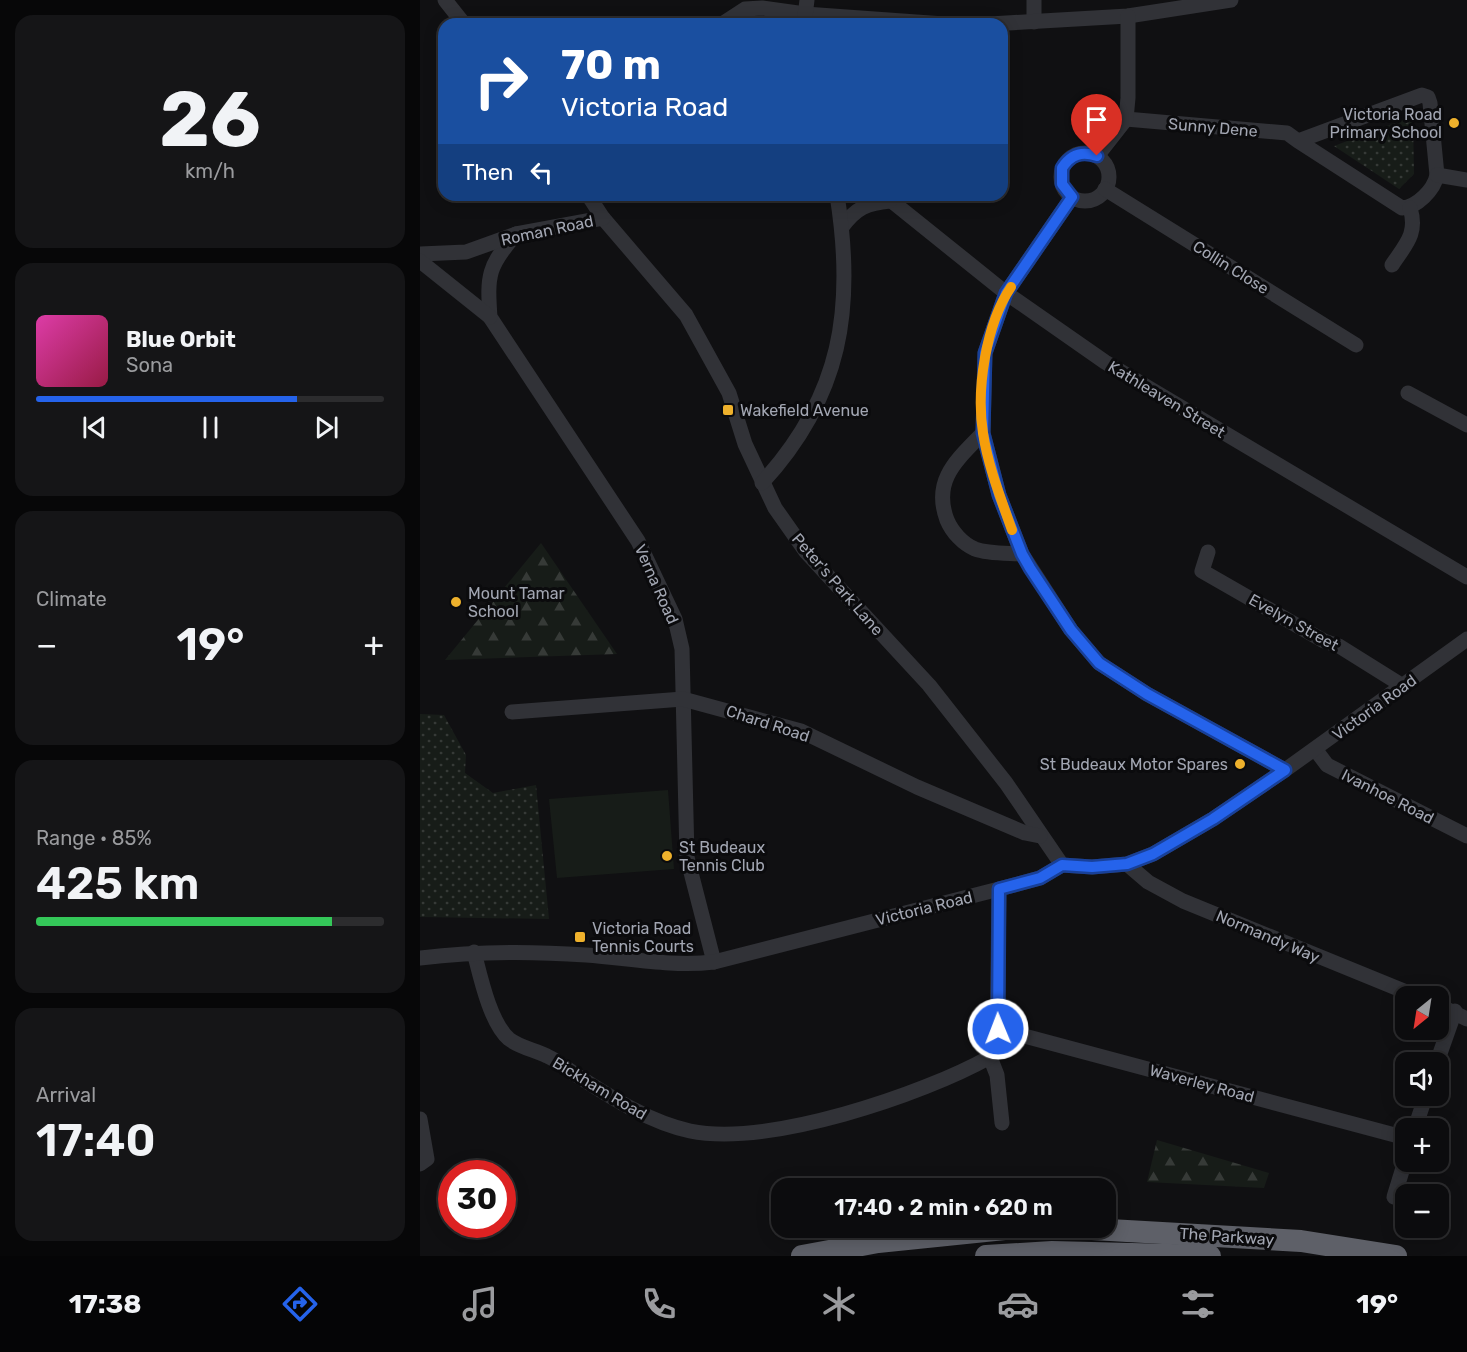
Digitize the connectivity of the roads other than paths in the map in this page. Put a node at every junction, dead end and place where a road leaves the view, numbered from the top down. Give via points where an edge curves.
1 (1034, 0) edge
2 (449, 1) edge
3 (1225, 1) edge
4 (805, 13) edge
5 (1128, 16) junction
6 (460, 18) edge
7 (731, 18) edge
8 (868, 18) edge
9 (1034, 22) junction
10 (1008, 23) edge
11 (1126, 119) junction
12 (1298, 141) junction
13 (1097, 156) junction
14 (1437, 175) junction
15 (1467, 180) edge
16 (1106, 189) junction
17 (1072, 197) junction
18 (592, 201) edge
19 (838, 201) edge
20 (877, 201) edge
21 (891, 201) edge
22 (1410, 208) junction
23 (603, 218) junction
24 (842, 227) junction
25 (516, 234) junction
26 (420, 254) edge
27 (420, 261) edge
28 (1392, 265) dead end
29 (1006, 293) junction
30 (490, 317) junction
31 (1356, 345) dead end
32 (1408, 393) dead end
33 (1467, 424) edge
34 (983, 433) junction
35 (762, 483) junction
36 (1209, 552) dead end
37 (1022, 554) junction
38 (1467, 577) edge
39 (1467, 639) edge
40 (1403, 686) junction
41 (683, 699) junction
42 (512, 712) dead end
43 (1315, 749) junction
44 (1285, 770) junction
45 (1040, 836) junction
46 (1467, 836) edge
47 (1127, 864) junction
48 (1062, 865) junction
49 (999, 889) junction
50 (474, 952) junction
51 (420, 958) edge
52 (714, 962) junction
53 (1395, 987) edge
54 (1461, 1015) edge
55 (998, 1029) junction
56 (1442, 1052) edge
57 (990, 1057) junction
58 (420, 1119) edge
59 (1002, 1123) dead end
60 (1395, 1135) edge
61 (424, 1162) edge
62 (1402, 1172) edge
63 (1394, 1197) dead end
64 (1116, 1230) edge
65 (917, 1238) edge
66 (802, 1256) edge
67 (986, 1256) edge
68 (1210, 1256) edge
69 (1396, 1256) edge

1 - 9 street
2 - 6 street
3 - 5 street
4 - 7 street via 745,9
4 - 8 street
5 - 9 street
5 - 11 street
9 - 10 street
11 - 12 street, Sunny Dene via 1287,133
11 - 13 street
12 - 14 street via 1422,95 1430,103
12 - 22 street, Sunny Dene via 1402,208
13 - 16 street via 1108,174
13 - 17 street via 1073,156 1062,168 1062,184
14 - 15 street
14 - 22 street via 1435,185
16 - 17 street via 1086,201
16 - 31 street, Collin Close
17 - 29 street
18 - 23 street, Peter's Park Lane
19 - 24 street
20 - 24 street via 854,212
21 - 29 street, Kathleaven Street
22 - 28 street via 1415,224
23 - 25 street, Roman Road
23 - 35 street, Peter's Park Lane via 686,315 729,393
24 - 35 street via 845,309 834,357 820,400 803,432
25 - 26 street, Roman Road via 466,252
25 - 30 street via 498,255 488,280
27 - 30 street, Verna Road
29 - 34 street via 985,353
29 - 38 street, Kathleaven Street via 1105,362
30 - 41 street, Verna Road via 638,541 675,619 682,649
32 - 33 street
34 - 37 street via 999,495
34 - 37 street via 950,470 942,486 942,507 949,525 976,550
35 - 45 street, Peter's Park Lane via 806,552 929,685 1006,783
36 - 40 street, Evelyn Street via 1202,571
37 - 44 street via 1071,630 1099,663
39 - 40 street, Victoria Road
40 - 43 street, Victoria Road
41 - 42 street, Chard Road
41 - 45 street, Chard Road via 801,731 917,787
41 - 52 street, Verna Road via 687,857
43 - 44 street, Victoria Road
43 - 46 street, Ivanhoe Road via 1327,765
44 - 47 street, Victoria Road via 1213,819 1153,854
45 - 48 street, Peter's Park Lane
47 - 48 street, Victoria Road
47 - 53 street, Normandy Way via 1148,882 1183,901
48 - 49 street, Victoria Road via 1040,878
49 - 52 street, Victoria Road
49 - 55 street
50 - 51 street, Victoria Road
50 - 52 street, Victoria Road via 542,952 687,965
50 - 57 street, Bickham Road via 482,984 499,1025 510,1040 549,1057 649,1118 691,1131 726,1134 801,1126 903,1095
54 - 56 street
55 - 57 street via 998,1049
55 - 60 street, Waverley Road
57 - 59 street via 997,1075
58 - 61 street
62 - 63 street
64 - 69 highway, The Parkway via 1301,1241
65 - 66 highway
67 - 68 highway, The Parkway via 1052,1252

